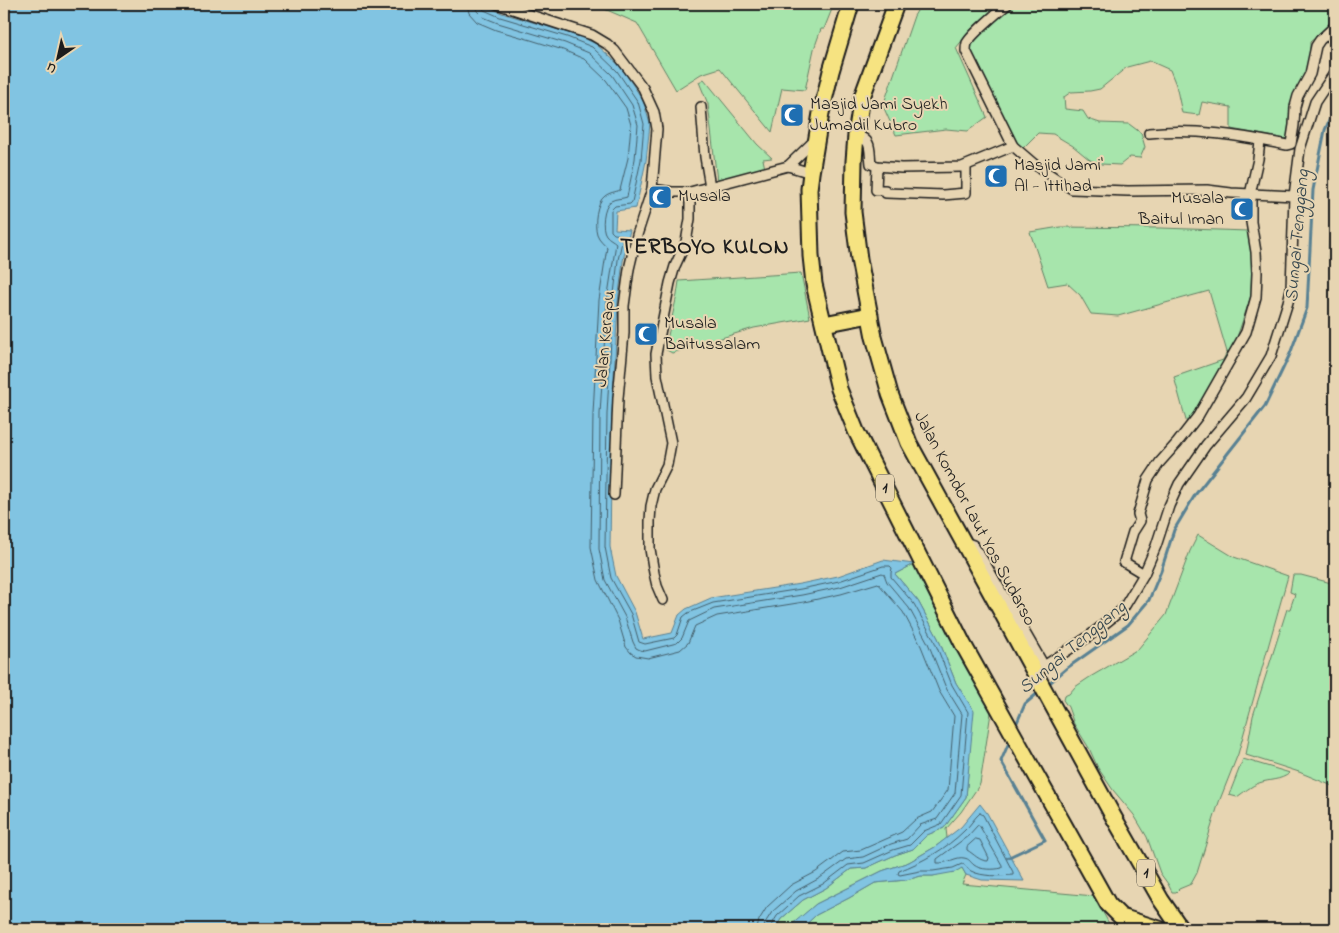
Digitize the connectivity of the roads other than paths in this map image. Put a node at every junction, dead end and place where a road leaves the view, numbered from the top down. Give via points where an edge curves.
1 (498, 4) edge
2 (851, 4) edge
3 (896, 4) edge
4 (1008, 4) edge
5 (1335, 26) edge
6 (1335, 72) edge
7 (702, 107) dead end
8 (1149, 133) dead end
9 (856, 135) junction
10 (817, 138) junction
11 (1260, 141) junction
12 (1013, 146) junction
13 (788, 166) junction
14 (877, 166) junction
15 (966, 166) junction
16 (811, 173) junction
17 (710, 187) junction
18 (652, 189) junction
19 (690, 192) junction
20 (1251, 194) junction
21 (1294, 196) junction
22 (870, 315) junction
23 (824, 324) junction
24 (614, 495) dead end
25 (964, 543) junction
26 (1144, 574) junction
27 (663, 600) dead end
28 (1159, 929) edge
29 (1181, 929) edge

1 - 18 street, Jalan Kerapu via 592,36 614,51 643,88 654,112 657,129
2 - 10 highway, 1 via 831,71
3 - 9 highway, Jalan Komdor Laut Yos Sudarso / 1 via 862,97
4 - 12 street via 970,39 966,51
5 - 11 street via 1316,46 1310,74 1295,107 1291,144
6 - 21 street via 1313,107 1300,149
7 - 17 street
8 - 11 street via 1195,132 1235,135
9 - 14 street via 868,142 872,164
9 - 22 highway, Jalan Komdor Laut Yos Sudarso / 1 via 853,212
10 - 13 street
10 - 16 highway, 1
11 - 20 street
12 - 15 street
12 - 20 street via 1072,189 1207,190
13 - 16 street
13 - 17 street
14 - 15 street
14 - 15 street via 876,190 943,195 966,194
16 - 23 highway, 1 via 814,284
17 - 19 street
18 - 19 street
18 - 24 street, Jalan Kerapu via 636,236 624,306
19 - 27 street via 686,242 670,283 656,354 657,376 671,443 667,465 655,488 651,506 650,549
20 - 21 street
20 - 26 street via 1256,297 1246,332 1198,416 1148,480 1138,514 1140,521 1133,532 1124,562
21 - 26 street via 1291,290 1272,353 1246,398 1209,440 1182,479 1168,506
22 - 23 highway
22 - 25 highway, Jalan Komdor Laut Yos Sudarso / 1 via 890,394 906,434
23 - 28 highway, 1 via 839,389 856,431 964,646 1108,904 1121,917
25 - 26 street via 973,545 1045,664 1088,637 1123,609
25 - 29 highway, Jalan Komdor Laut Yos Sudarso / 1 via 1113,816

